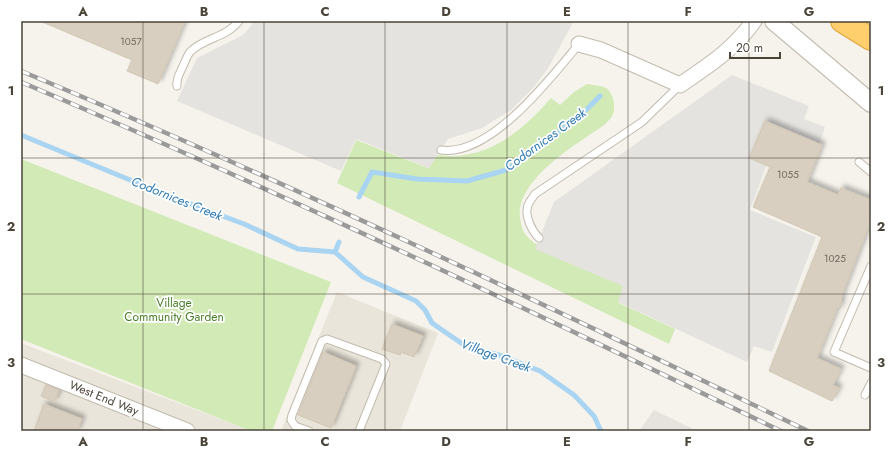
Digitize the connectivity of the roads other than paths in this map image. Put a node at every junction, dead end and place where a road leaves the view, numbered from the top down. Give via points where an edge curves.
1 (239, 21) edge
2 (754, 21) edge
3 (774, 21) edge
4 (842, 21) edge
5 (871, 39) edge
6 (579, 44) joint
7 (680, 85) junction
8 (177, 86) dead end
9 (871, 103) edge
10 (441, 150) dead end
11 (859, 162) dead end
12 (871, 172) edge
13 (539, 238) dead end
14 (871, 266) edge
15 (21, 365) edge
16 (871, 368) edge
17 (871, 383) edge
18 (865, 395) dead end
19 (187, 431) edge
20 (309, 431) edge
21 (359, 431) edge

1 - 8 lane via 222,35 189,53 176,80
2 - 7 street via 724,54
3 - 9 street
4 - 5 highway
6 - 7 street via 601,50
6 - 10 lane via 507,122 470,146 451,151
7 - 13 lane via 642,122 535,194 527,206 533,232
11 - 12 lane
14 - 16 lane via 834,352
15 - 19 street, West End Way
17 - 18 lane
20 - 21 lane via 295,426 291,420 322,341 327,339 382,359 386,364

